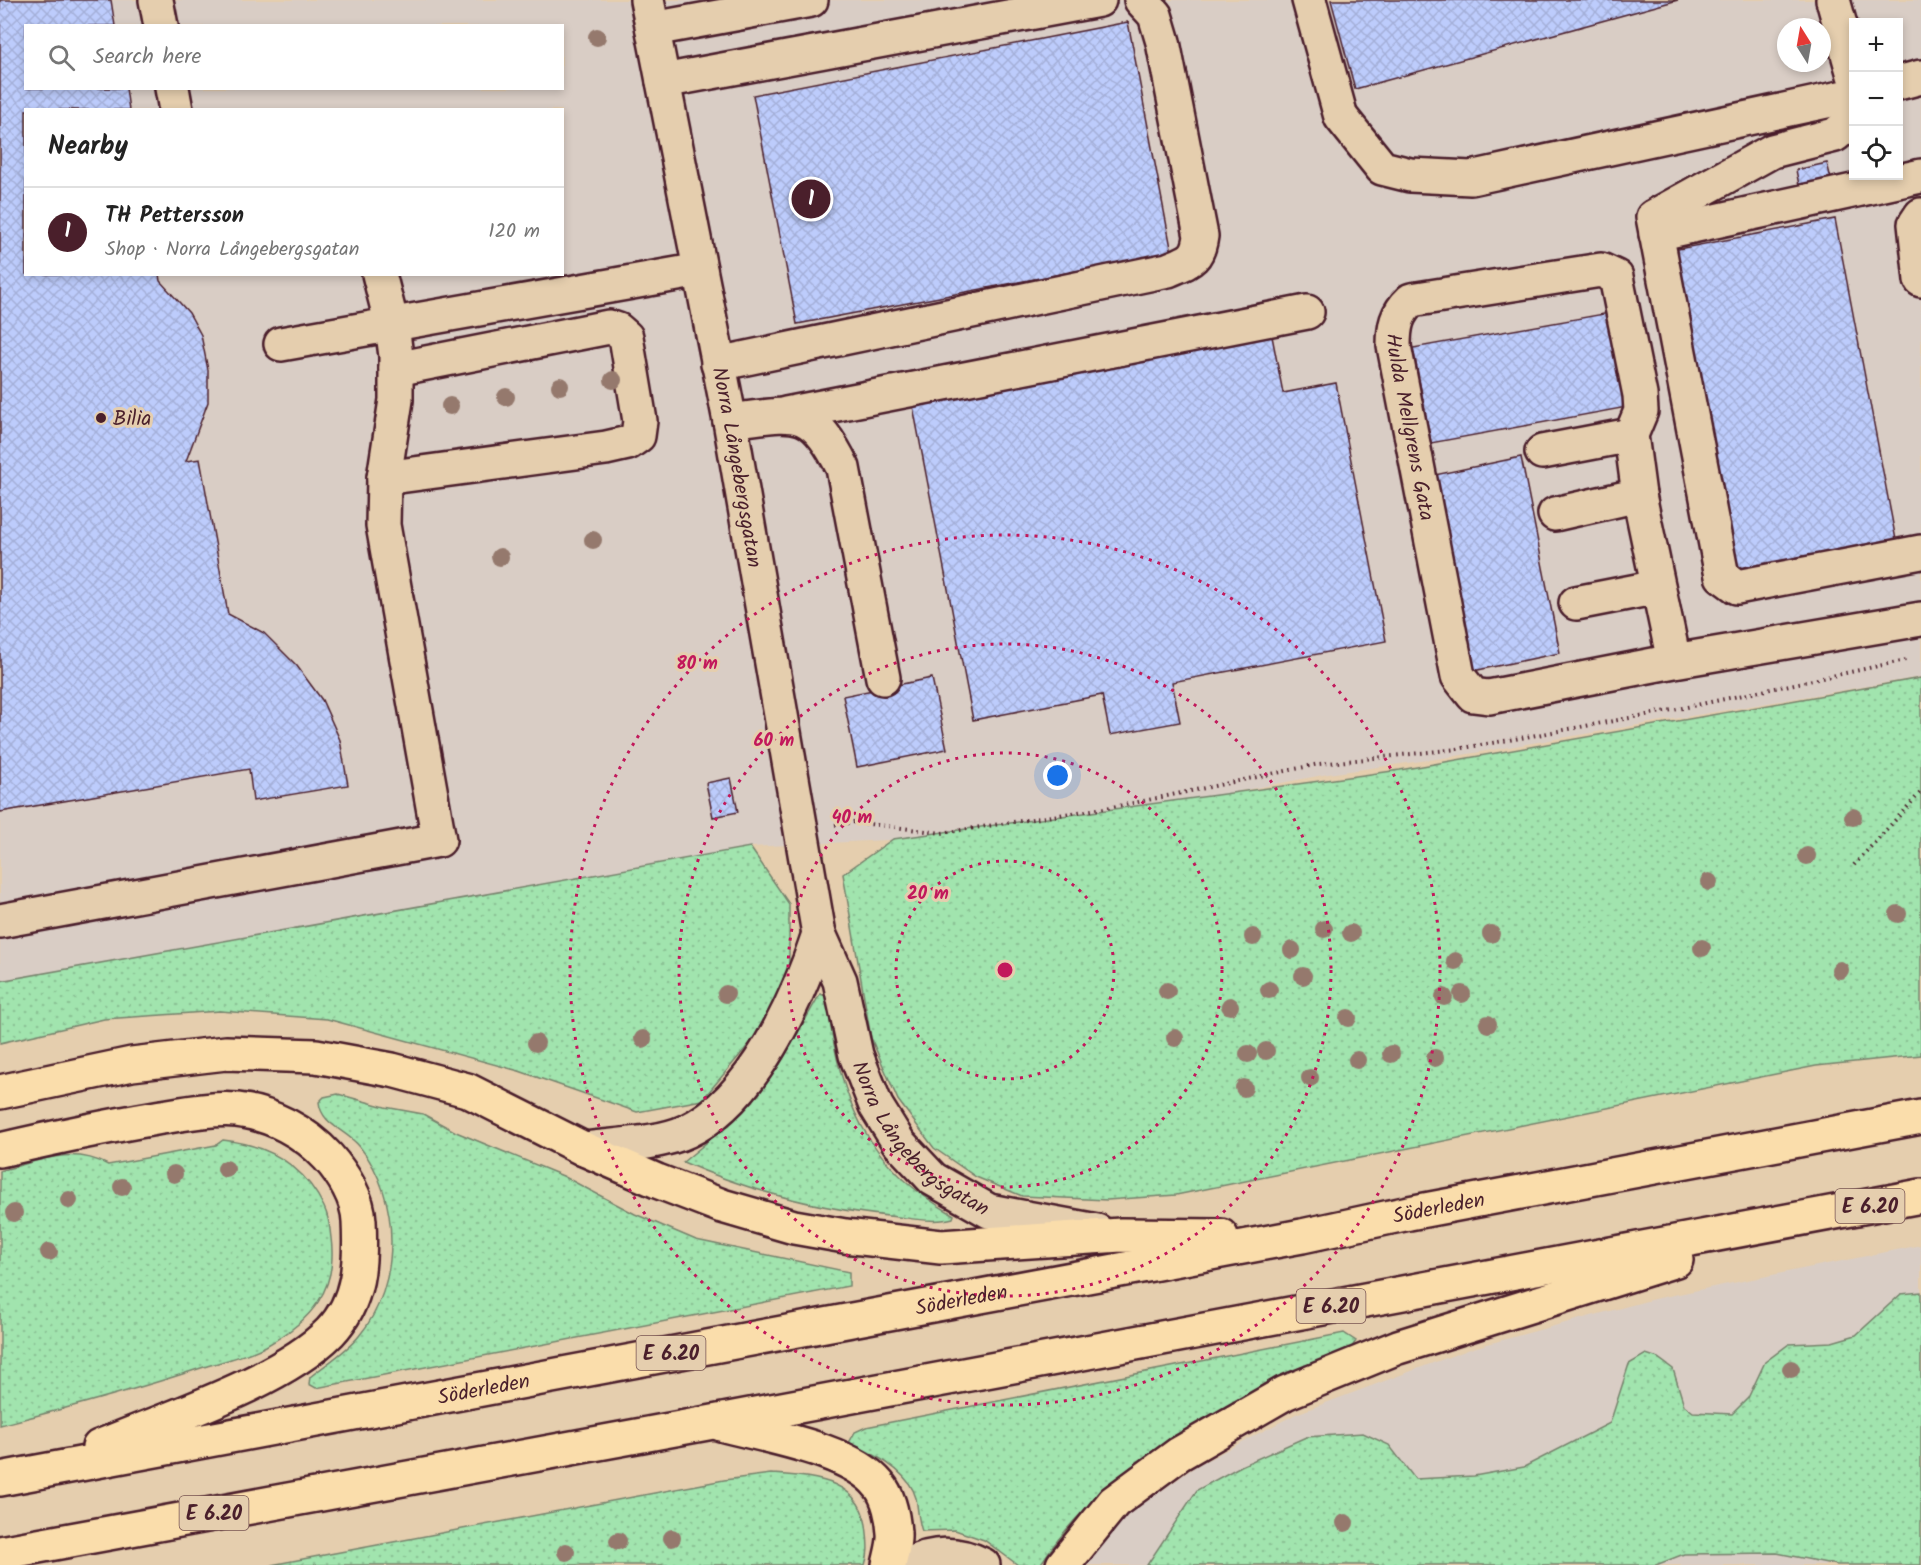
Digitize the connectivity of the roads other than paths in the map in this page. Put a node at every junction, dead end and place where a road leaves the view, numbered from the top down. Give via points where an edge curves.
1 (156, 0) edge
2 (811, 0) edge
3 (1099, 0) edge
4 (1141, 0) edge
5 (1309, 0) edge
6 (1833, 0) edge
7 (650, 14) edge
8 (161, 24) edge
9 (1853, 72) edge
10 (1921, 77) edge
11 (663, 81) junction
12 (1903, 82) edge
13 (172, 90) edge
14 (1849, 97) edge
15 (176, 108) edge
16 (1849, 123) edge
17 (1921, 176) edge
18 (1921, 215) edge
19 (1656, 234) junction
20 (700, 270) junction
21 (380, 276) edge
22 (1921, 280) edge
23 (1307, 312) dead end
24 (392, 325) junction
25 (281, 344) dead end
26 (718, 363) junction
27 (396, 369) junction
28 (786, 414) junction
29 (730, 421) junction
30 (1631, 435) junction
31 (1542, 452) dead end
32 (384, 478) junction
33 (1640, 495) junction
34 (1555, 514) dead end
35 (1921, 552) edge
36 (1658, 587) junction
37 (1576, 603) dead end
38 (1921, 619) edge
39 (1674, 661) junction
40 (884, 678) dead end
41 (0, 921) edge
42 (819, 934) junction
43 (0, 1092) edge
44 (1921, 1117) edge
45 (584, 1149) junction
46 (0, 1150) edge
47 (1921, 1196) edge
48 (1819, 1215) junction
49 (1121, 1235) junction
50 (1302, 1236) junction
51 (713, 1422) junction
52 (40, 1471) junction
53 (0, 1479) edge
54 (0, 1553) edge
55 (889, 1565) edge
56 (907, 1565) edge
57 (983, 1565) edge
58 (1063, 1565) edge

1 - 8 street
2 - 7 street
3 - 11 street
4 - 26 street via 1155,15 1163,42 1201,236 1199,251 1190,261 1168,270
5 - 14 street via 1341,117 1382,168 1410,176 1471,178
6 - 9 street
7 - 11 street, Norra Långebergsgatan
10 - 12 street
11 - 20 street, Norra Långebergsgatan
13 - 15 street
16 - 19 street via 1835,135 1772,151 1653,217
17 - 19 street
18 - 22 street via 1915,224
19 - 35 street via 1722,576 1737,587
20 - 24 street
20 - 26 street, Norra Långebergsgatan
21 - 24 street
23 - 28 street
24 - 25 street
24 - 27 street
26 - 29 street, Norra Långebergsgatan
27 - 32 street via 396,400
27 - 32 street via 609,327 626,337 640,421 638,436 627,444
28 - 29 street
28 - 40 street via 809,420 827,436 843,468
29 - 42 street, Norra Långebergsgatan
30 - 31 street
30 - 33 street, Hulda Mellgrens Gata
30 - 39 street, Hulda Mellgrens Gata via 1641,411 1640,395 1616,277 1601,270 1411,300 1401,309 1394,324 1394,346 1458,676 1473,695 1490,697
32 - 41 street via 384,525 439,840
33 - 34 street
33 - 36 street, Hulda Mellgrens Gata
36 - 37 street
36 - 39 street, Hulda Mellgrens Gata
38 - 39 street, Hulda Mellgrens Gata
42 - 45 street, Norra Långebergsgatan via 802,984 768,1050 708,1119 685,1132
42 - 49 street, Norra Långebergsgatan via 840,981 856,1056 876,1106 899,1143 933,1179 989,1211
43 - 45 highway via 132,1064 226,1053 316,1056 392,1070 467,1090
44 - 50 highway, Söderleden / E 6.20
45 - 49 highway via 722,1206 794,1227 845,1236 941,1247
46 - 52 highway via 94,1128 198,1111 237,1110 278,1120 313,1141 342,1173 359,1213 361,1253 356,1292 331,1331 295,1360 241,1387
47 - 48 highway, E 6.20
48 - 51 highway, E 6.20
48 - 58 highway via 1398,1347 1285,1393 1179,1454 1114,1502
49 - 50 highway
50 - 52 highway, Söderleden / E 6.20
51 - 54 highway, E 6.20
51 - 55 highway via 834,1455 867,1472 881,1486 891,1511 895,1535
52 - 53 highway, Söderleden / E 6.20
56 - 57 street via 923,1557 946,1554 968,1557

